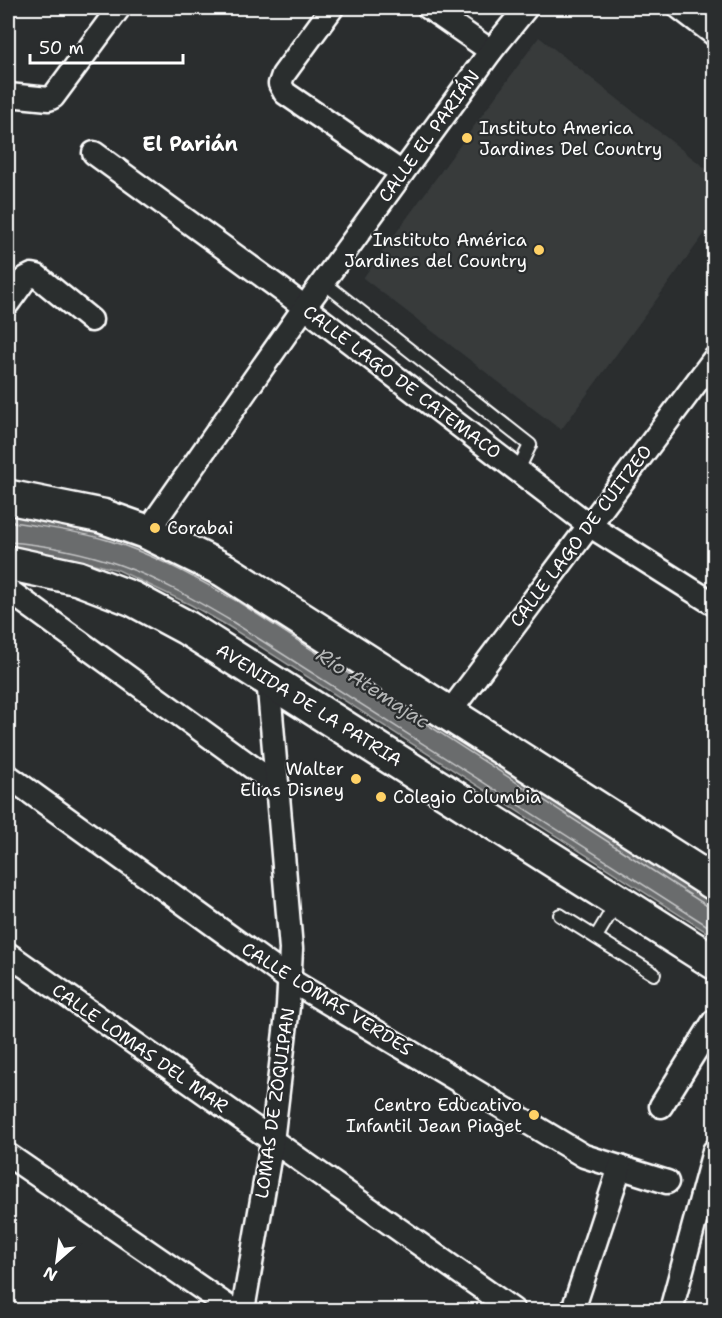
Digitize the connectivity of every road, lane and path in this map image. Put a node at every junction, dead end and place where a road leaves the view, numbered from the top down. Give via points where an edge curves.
1 (119, 8) edge
2 (332, 8) edge
3 (429, 8) edge
4 (526, 8) edge
5 (680, 8) edge
6 (714, 34) edge
7 (491, 51) junction
8 (8, 94) edge
9 (94, 153) dead end
10 (402, 172) junction
11 (323, 282) junction
12 (8, 303) edge
13 (304, 308) junction
14 (91, 320) dead end
15 (714, 359) edge
16 (518, 470) junction
17 (8, 497) edge
18 (589, 525) junction
19 (147, 532) junction
20 (8, 563) edge
21 (8, 590) edge
22 (714, 604) edge
23 (268, 678) junction
24 (449, 713) junction
25 (8, 776) edge
26 (278, 786) junction
27 (714, 883) edge
28 (617, 901) junction
29 (560, 915) dead end
30 (596, 937) junction
31 (8, 954) edge
32 (714, 962) edge
33 (654, 974) dead end
34 (290, 980) junction
35 (714, 1021) edge
36 (661, 1106) dead end
37 (272, 1142) junction
38 (714, 1151) edge
39 (8, 1155) edge
40 (620, 1167) junction
41 (18, 1171) edge
42 (668, 1182) dead end
43 (233, 1311) edge
44 (243, 1311) edge
45 (513, 1311) edge
46 (573, 1311) edge
47 (671, 1311) edge

1 - 8 street via 53,97
2 - 10 street via 280,84 285,93
3 - 7 street
4 - 7 street, CALLE EL PARIÁN
5 - 6 street
7 - 10 street, CALLE EL PARIÁN
9 - 13 street, CALLE LAGO DE CATEMACO
10 - 11 street, CALLE EL PARIÁN
11 - 13 street, CALLE EL PARIÁN
11 - 16 lane via 530,445
12 - 14 street via 26,278 37,276
13 - 16 street, CALLE LAGO DE CATEMACO
13 - 19 street, CALLE EL PARIÁN
15 - 18 street, CALLE LAGO DE CUITZEO
16 - 18 street, CALLE LAGO DE CATEMACO
17 - 19 main road via 102,516
18 - 22 street, CALLE LAGO DE CATEMACO
18 - 24 street, CALLE LAGO DE CUITZEO
19 - 24 main road via 224,570
20 - 23 main road, AVENIDA DE LA PATRIA via 78,578 133,599
21 - 26 street
23 - 26 street, LOMAS DE ZOQUIPAN
23 - 28 main road, AVENIDA DE LA PATRIA
24 - 27 main road
25 - 34 street, CALLE LOMAS VERDES
26 - 34 street, LOMAS DE ZOQUIPAN
28 - 30 lane
28 - 32 main road, AVENIDA DE LA PATRIA
29 - 30 lane
30 - 33 lane
31 - 37 street, CALLE LOMAS DEL MAR
34 - 37 street, LOMAS DE ZOQUIPAN
34 - 40 street, CALLE LOMAS VERDES via 584,1156
35 - 36 street
37 - 44 street, LOMAS DE ZOQUIPAN
37 - 45 street, CALLE LOMAS DEL MAR
38 - 47 street
39 - 41 street
40 - 42 street, CALLE LOMAS VERDES
40 - 46 street
41 - 43 street

